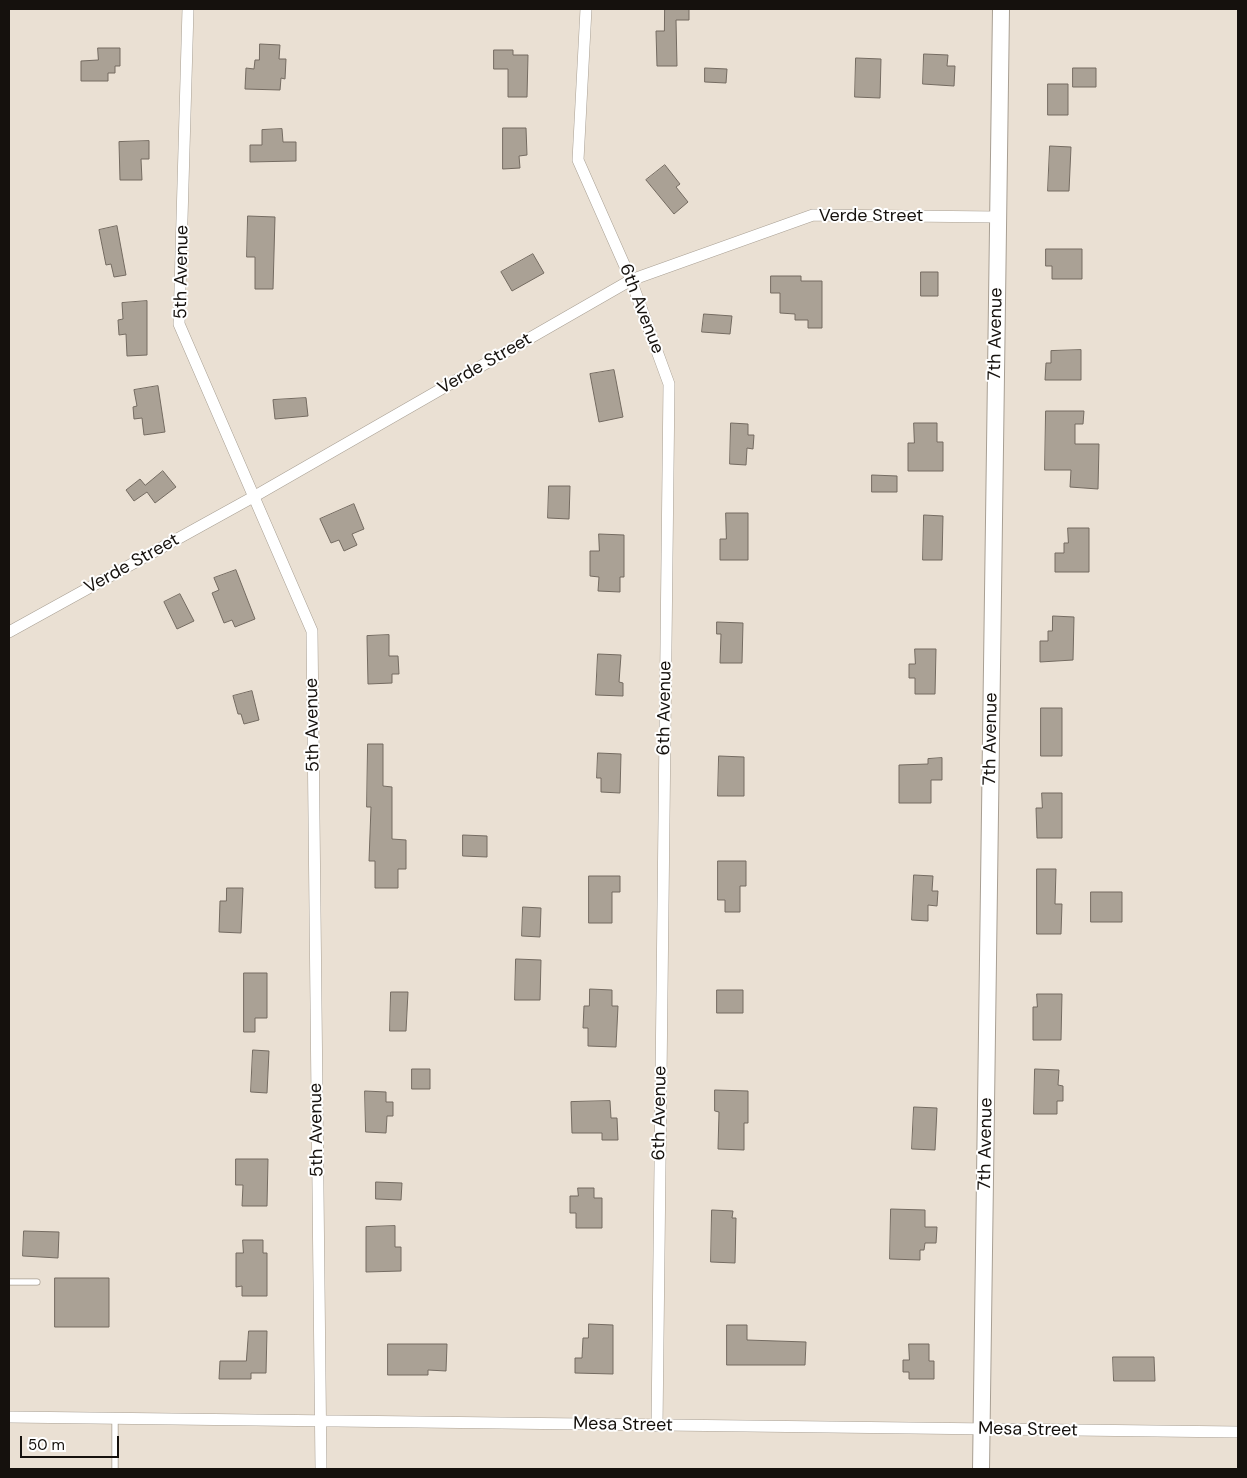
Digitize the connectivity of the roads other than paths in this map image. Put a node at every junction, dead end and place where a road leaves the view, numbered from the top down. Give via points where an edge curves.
1 (188, 9) edge
2 (586, 9) edge
3 (1001, 9) edge
4 (997, 217) junction
5 (631, 280) junction
6 (255, 496) junction
7 (9, 632) edge
8 (9, 1282) edge
9 (37, 1282) dead end
10 (9, 1417) edge
11 (115, 1418) junction
12 (321, 1420) junction
13 (657, 1426) junction
14 (982, 1429) junction
15 (1238, 1432) edge
16 (115, 1469) edge
17 (321, 1469) edge
18 (982, 1469) edge

1 - 6 street, 5th Avenue via 179,324
2 - 5 street, 6th Avenue via 578,160
3 - 4 street, 7th Avenue
4 - 5 street, Verde Street via 813,215
4 - 14 street, 7th Avenue
5 - 6 street, Verde Street
5 - 13 street, 6th Avenue via 669,384
6 - 7 street, Verde Street
6 - 12 street, 5th Avenue via 312,631
8 - 9 lane
10 - 11 street, Mesa Street
11 - 12 street, Mesa Street
11 - 16 lane
12 - 13 street, Mesa Street
12 - 17 street, 5th Avenue
13 - 14 street, Mesa Street
14 - 15 street, Mesa Street
14 - 18 street, 7th Avenue

